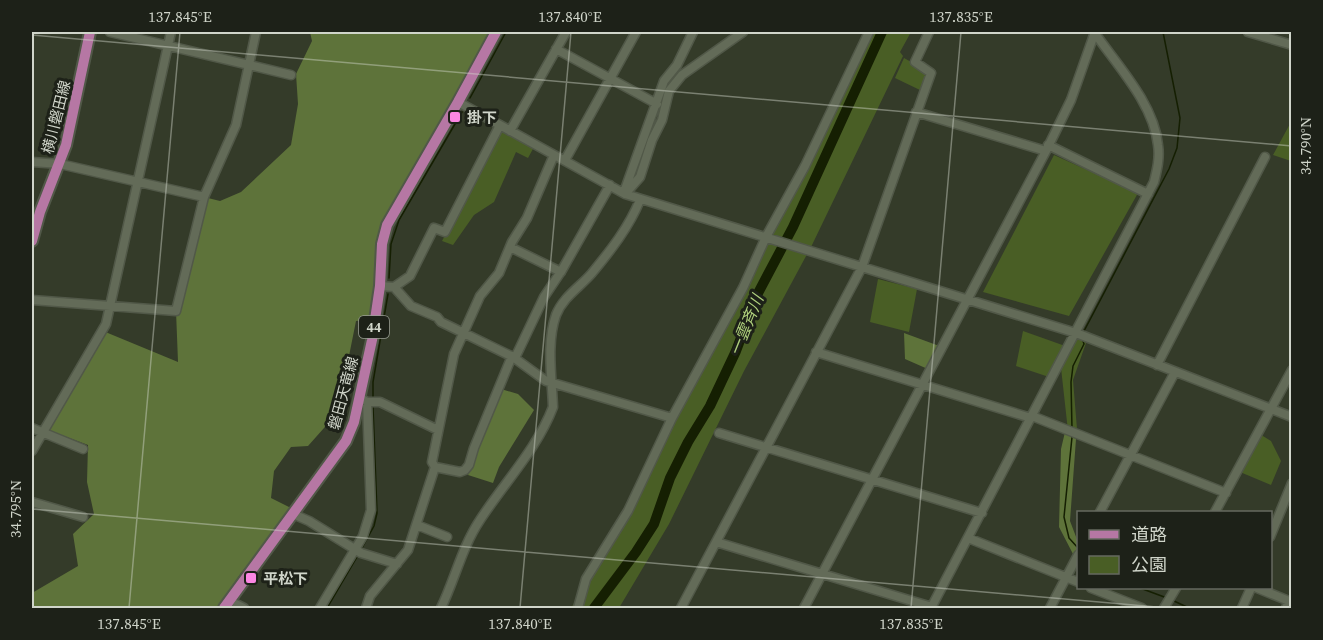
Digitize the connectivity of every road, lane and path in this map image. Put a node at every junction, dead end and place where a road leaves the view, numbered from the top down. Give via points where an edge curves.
1 (90, 32) edge
2 (110, 32) edge
3 (171, 32) edge
4 (256, 32) edge
5 (496, 32) edge
6 (566, 32) edge
7 (636, 32) edge
8 (693, 32) edge
9 (743, 32) edge
10 (869, 32) edge
11 (928, 32) edge
12 (1095, 32) edge
13 (1248, 32) edge
14 (168, 45) junction
15 (1292, 45) edge
16 (556, 49) junction
17 (249, 64) junction
18 (291, 75) dead end
19 (610, 80) junction
20 (459, 102) junction
21 (657, 104) junction
22 (916, 112) junction
23 (500, 125) junction
24 (510, 131) junction
25 (1047, 148) junction
26 (554, 154) junction
27 (1265, 157) dead end
28 (565, 160) junction
29 (32, 162) edge
30 (60, 165) junction
31 (139, 183) junction
32 (610, 185) junction
33 (625, 193) junction
34 (1148, 194) junction
35 (204, 197) junction
36 (640, 200) junction
37 (766, 237) junction
38 (32, 241) edge
39 (510, 247) junction
40 (862, 267) junction
41 (561, 272) junction
42 (380, 286) junction
43 (394, 287) junction
44 (968, 299) junction
45 (32, 300) edge
46 (111, 306) junction
47 (463, 333) junction
48 (1076, 333) junction
49 (816, 352) junction
50 (513, 357) junction
51 (1157, 365) junction
52 (1292, 370) edge
53 (1175, 372) junction
54 (552, 383) junction
55 (921, 386) junction
56 (368, 401) junction
57 (1271, 409) junction
58 (1031, 417) junction
59 (1292, 417) edge
60 (672, 418) junction
61 (32, 428) edge
62 (438, 430) junction
63 (42, 432) junction
64 (719, 433) dead end
65 (766, 448) junction
66 (83, 449) dead end
67 (32, 451) edge
68 (1131, 456) junction
69 (435, 466) junction
70 (873, 479) junction
71 (1292, 483) edge
72 (1226, 493) junction
73 (32, 502) edge
74 (1101, 511) edge
75 (1216, 511) edge
76 (293, 513) junction
77 (982, 513) junction
78 (83, 517) dead end
79 (417, 525) junction
80 (1272, 532) edge
81 (447, 537) dead end
82 (968, 538) junction
83 (716, 542) junction
84 (358, 551) junction
85 (1077, 557) edge
86 (397, 564) junction
87 (822, 574) junction
88 (1066, 577) junction
89 (1077, 582) edge
90 (1093, 589) edge
91 (1175, 589) edge
92 (1251, 589) edge
93 (1259, 589) edge
94 (227, 605) edge
95 (682, 608) edge
96 (931, 608) edge
97 (244, 609) edge
98 (320, 609) edge
99 (366, 609) edge
100 (441, 609) edge
101 (578, 609) edge
102 (804, 609) edge
103 (1050, 609) edge
104 (1143, 609) edge
105 (1164, 609) edge
106 (1242, 609) edge
107 (1286, 609) edge

1 - 30 main road, 横川磐田線
2 - 14 street
3 - 14 street
4 - 17 street
5 - 20 main road, 磐田天竜線 / 44
6 - 16 street
7 - 19 street
8 - 21 street via 664,81
9 - 33 street via 674,83 640,177
10 - 37 street
11 - 22 street via 915,62 931,73
12 - 25 street via 1071,100
12 - 34 street via 1151,117 1159,157
13 - 15 street
14 - 17 street
14 - 31 street
16 - 19 street
16 - 24 street
17 - 18 street
17 - 35 street via 236,125
19 - 21 street
19 - 28 street
20 - 23 street
20 - 42 main road, 磐田天竜線 / 44 via 387,225
21 - 33 street
22 - 25 street
22 - 40 street
23 - 24 street
23 - 43 street via 445,232 434,228 410,276
24 - 26 street
25 - 34 street
25 - 44 street
26 - 28 street
26 - 39 street
27 - 51 street
28 - 32 street
29 - 30 street
30 - 31 street
30 - 38 main road, 横川磐田線
31 - 35 street
31 - 46 street
32 - 33 street
32 - 41 street
33 - 36 street
34 - 48 street
35 - 46 street via 176,311
36 - 37 street
36 - 54 street via 623,234 557,314 551,335
37 - 40 street
37 - 60 street via 743,288
39 - 41 street
39 - 47 street
40 - 44 street
40 - 49 street
41 - 50 street
42 - 43 street
42 - 56 main road, 磐田天竜線 / 44
43 - 47 street via 411,306
44 - 48 street
44 - 55 street
45 - 46 street
46 - 63 street via 106,324
47 - 50 street
47 - 62 street via 454,354
48 - 51 street
48 - 58 street
49 - 55 street
49 - 65 street
50 - 54 street
50 - 69 street via 469,465 460,472
51 - 53 street
52 - 57 street
53 - 57 street
53 - 68 street
54 - 60 street
54 - 100 street via 553,407 547,422 467,541
55 - 58 street
55 - 70 street
56 - 62 street via 380,402
56 - 76 main road, 磐田天竜線 / 44 via 346,441
56 - 84 street via 372,501
57 - 59 street
57 - 72 street
58 - 68 street
58 - 77 street
60 - 101 street via 628,511 586,579
61 - 63 street
62 - 69 street via 432,462
63 - 66 street
63 - 67 street
64 - 65 street
65 - 70 street
65 - 83 street
68 - 72 street
68 - 74 street
69 - 79 street
70 - 77 street
70 - 87 street
71 - 80 street
72 - 75 street
73 - 78 street
76 - 84 street
76 - 94 main road, 磐田天竜線 / 44
77 - 82 street
79 - 81 street
79 - 86 street via 408,550
82 - 88 street
82 - 96 street
83 - 87 street
83 - 95 street
84 - 86 street
84 - 98 street
85 - 88 street
86 - 99 street via 370,596
87 - 96 street
87 - 102 street
88 - 89 street
88 - 103 street
90 - 104 street
91 - 105 street
92 - 106 street
93 - 107 street via 1289,601
94 - 97 street

